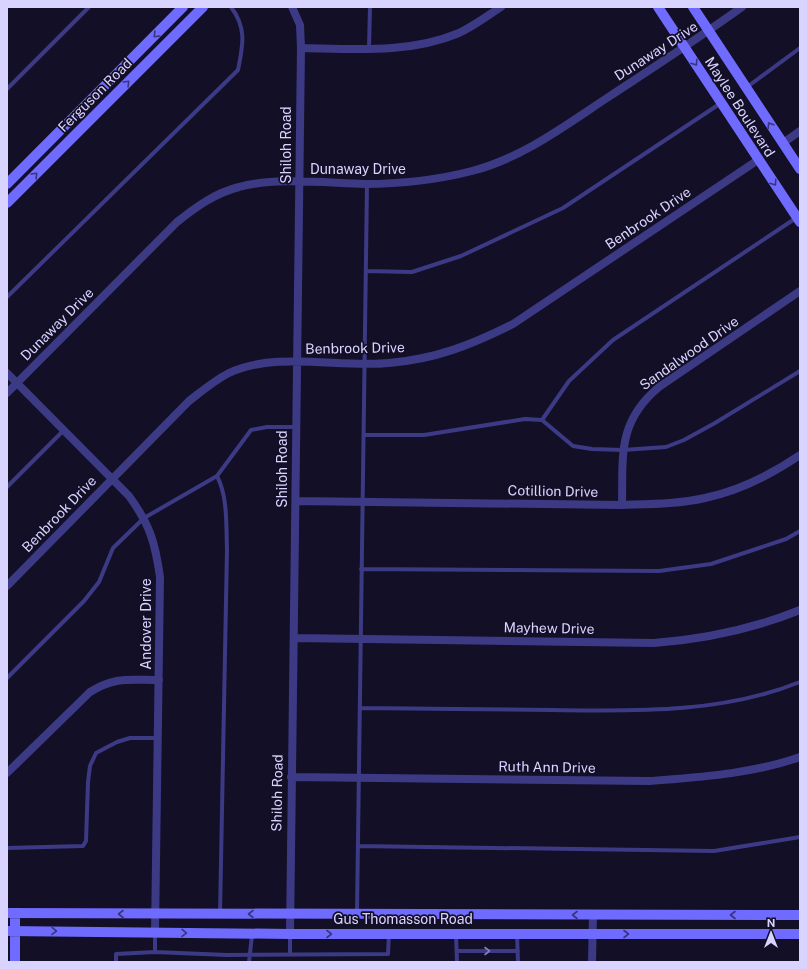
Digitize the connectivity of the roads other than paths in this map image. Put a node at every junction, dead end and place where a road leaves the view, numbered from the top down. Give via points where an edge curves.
1 (89, 7) edge
2 (183, 7) edge
3 (203, 7) edge
4 (231, 7) edge
5 (292, 7) edge
6 (370, 7) edge
7 (501, 7) edge
8 (658, 7) edge
9 (692, 7) edge
10 (742, 7) edge
11 (709, 32) junction
12 (301, 48) junction
13 (684, 48) junction
14 (800, 48) edge
15 (369, 49) junction
16 (746, 88) junction
17 (7, 89) edge
18 (721, 103) junction
19 (77, 114) junction
20 (87, 123) junction
21 (800, 131) edge
22 (783, 144) junction
23 (758, 160) junction
24 (800, 169) edge
25 (300, 182) junction
26 (7, 184) edge
27 (367, 184) junction
28 (7, 203) edge
29 (799, 220) edge
30 (366, 271) junction
31 (800, 291) edge
32 (7, 297) edge
33 (298, 362) junction
34 (364, 364) junction
35 (800, 372) edge
36 (7, 373) edge
37 (17, 383) junction
38 (7, 393) edge
39 (542, 420) junction
40 (296, 427) junction
41 (64, 429) junction
42 (364, 435) junction
43 (623, 450) junction
44 (800, 455) edge
45 (217, 476) junction
46 (113, 478) junction
47 (7, 487) edge
48 (296, 501) junction
49 (362, 502) junction
50 (622, 506) junction
51 (144, 518) junction
52 (800, 531) edge
53 (361, 569) junction
54 (7, 586) edge
55 (800, 610) edge
56 (294, 638) junction
57 (360, 639) junction
58 (7, 678) edge
59 (159, 680) junction
60 (800, 682) edge
61 (360, 708) junction
62 (159, 738) junction
63 (800, 757) edge
64 (7, 773) edge
65 (291, 777) junction
66 (359, 777) junction
67 (800, 837) edge
68 (358, 846) junction
69 (7, 848) edge
70 (11, 913) edge
71 (156, 914) junction
72 (220, 914) junction
73 (290, 914) junction
74 (357, 914) junction
75 (456, 915) junction
76 (593, 915) junction
77 (800, 915) edge
78 (11, 931) edge
79 (156, 932) junction
80 (252, 933) junction
81 (456, 933) junction
82 (290, 934) junction
83 (389, 934) junction
84 (517, 934) junction
85 (593, 934) junction
86 (800, 934) edge
87 (457, 951) junction
88 (518, 951) junction
89 (155, 952) junction
90 (290, 954) junction
91 (250, 955) junction
92 (15, 962) edge
93 (116, 962) edge
94 (249, 962) edge
95 (457, 962) edge
96 (518, 962) edge
97 (592, 962) edge

1 - 17 lane
2 -> 19 main road, Ferguson Road
20 -> 3 main road, Ferguson Road
4 - 32 lane via 239,17 243,29 238,70
5 - 12 street, Shiloh Road via 300,25
6 - 15 lane
7 - 15 street via 459,32 435,41
8 - 13 main road, Maylee Boulevard
9 - 11 main road, Maylee Boulevard
10 - 11 street, Dunaway Drive
11 - 13 street, Dunaway Drive
11 - 16 main road, Maylee Boulevard
12 - 15 street
12 - 25 street, Shiloh Road
13 -> 18 main road, Maylee Boulevard
13 - 27 street, Dunaway Drive via 541,141 504,159 474,170 438,178
14 - 16 lane
22 -> 16 main road, Maylee Boulevard
18 - 23 main road, Maylee Boulevard
18 - 30 lane via 563,208 461,256 412,272
19 - 20 main road
19 - 26 main road, Ferguson Road
28 -> 20 main road, Ferguson Road
21 - 22 street
22 - 24 main road, Maylee Boulevard
23 -> 29 main road, Maylee Boulevard
23 - 34 street, Benbrook Drive via 512,324 452,352 387,364
25 - 27 street, Dunaway Drive
25 - 33 street, Shiloh Road
25 - 37 street, Dunaway Drive via 239,186 216,195 196,207 177,222
27 - 30 lane
29 - 39 lane via 613,340 569,381
30 - 34 lane
31 - 43 street, Sandalwood Drive via 659,387 644,400 626,432
33 - 34 street, Benbrook Drive
33 - 40 street, Shiloh Road
33 - 46 street, Benbrook Drive via 251,367 230,373 206,387
34 - 42 lane
35 - 43 lane via 684,440 666,447
36 - 37 street, Andover Drive
37 - 38 street, Dunaway Drive
37 - 41 street, Andover Drive
39 - 42 lane via 514,420 424,435
39 - 43 lane via 573,446
40 - 45 lane via 251,430
40 - 48 street, Shiloh Road
41 - 46 street, Andover Drive
41 - 47 lane
42 - 49 lane
43 - 50 street, Sandalwood Drive
44 - 50 street, Cotillion Drive via 757,480 706,498 668,504
45 - 51 lane
45 - 72 lane via 221,483 225,510 227,549
46 - 51 street, Andover Drive
46 - 54 street, Benbrook Drive
48 - 49 street, Cotillion Drive
48 - 56 street, Shiloh Road
49 - 50 street, Cotillion Drive
49 - 53 lane
51 - 58 lane via 113,548 99,582 84,601
51 - 59 street, Andover Drive via 156,551 160,577
52 - 53 lane via 786,539 711,564 658,571
53 - 57 lane
55 - 57 street, Mayhew Drive via 719,635 654,643
56 - 57 street, Mayhew Drive
56 - 65 street, Shiloh Road
57 - 61 lane
59 - 62 street, Andover Drive
59 - 64 street via 119,680 104,683 90,692
60 - 61 lane via 754,696 682,709
61 - 66 lane
62 - 69 lane via 130,738 96,753 90,766 86,841 83,846
62 - 71 street, Andover Drive
63 - 66 street, Ruth Ann Drive via 749,770 650,781
65 - 66 street, Ruth Ann Drive
65 - 73 street, Shiloh Road
66 - 68 lane
67 - 68 lane via 714,851
68 - 74 lane
71 -> 70 main road, Gus Thomasson Road
70 - 78 main road
71 - 72 main road, Gus Thomasson Road
71 - 79 street, Andover Drive
73 -> 72 main road, Gus Thomasson Road
73 - 74 main road, Gus Thomasson Road
73 - 82 street, Shiloh Road
74 - 75 main road, Gus Thomasson Road
76 -> 75 main road, Gus Thomasson Road
75 - 81 main road
77 -> 76 main road, Gus Thomasson Road
76 - 85 street
78 -> 79 main road, Gus Thomasson Road
78 - 92 main road
79 -> 80 main road, Gus Thomasson Road
79 - 89 lane
80 - 82 main road, Gus Thomasson Road
80 - 91 lane
81 - 83 main road, Gus Thomasson Road
81 - 84 main road, Gus Thomasson Road
81 - 87 lane
82 -> 83 main road, Gus Thomasson Road
82 - 90 lane
83 - 90 lane via 388,954
84 - 85 main road, Gus Thomasson Road
84 - 88 lane
85 -> 86 main road, Gus Thomasson Road
85 - 97 street
87 -> 88 lane
87 - 95 lane
88 - 96 lane
89 - 91 lane
89 - 93 lane via 116,954
90 - 91 lane
91 - 94 lane

